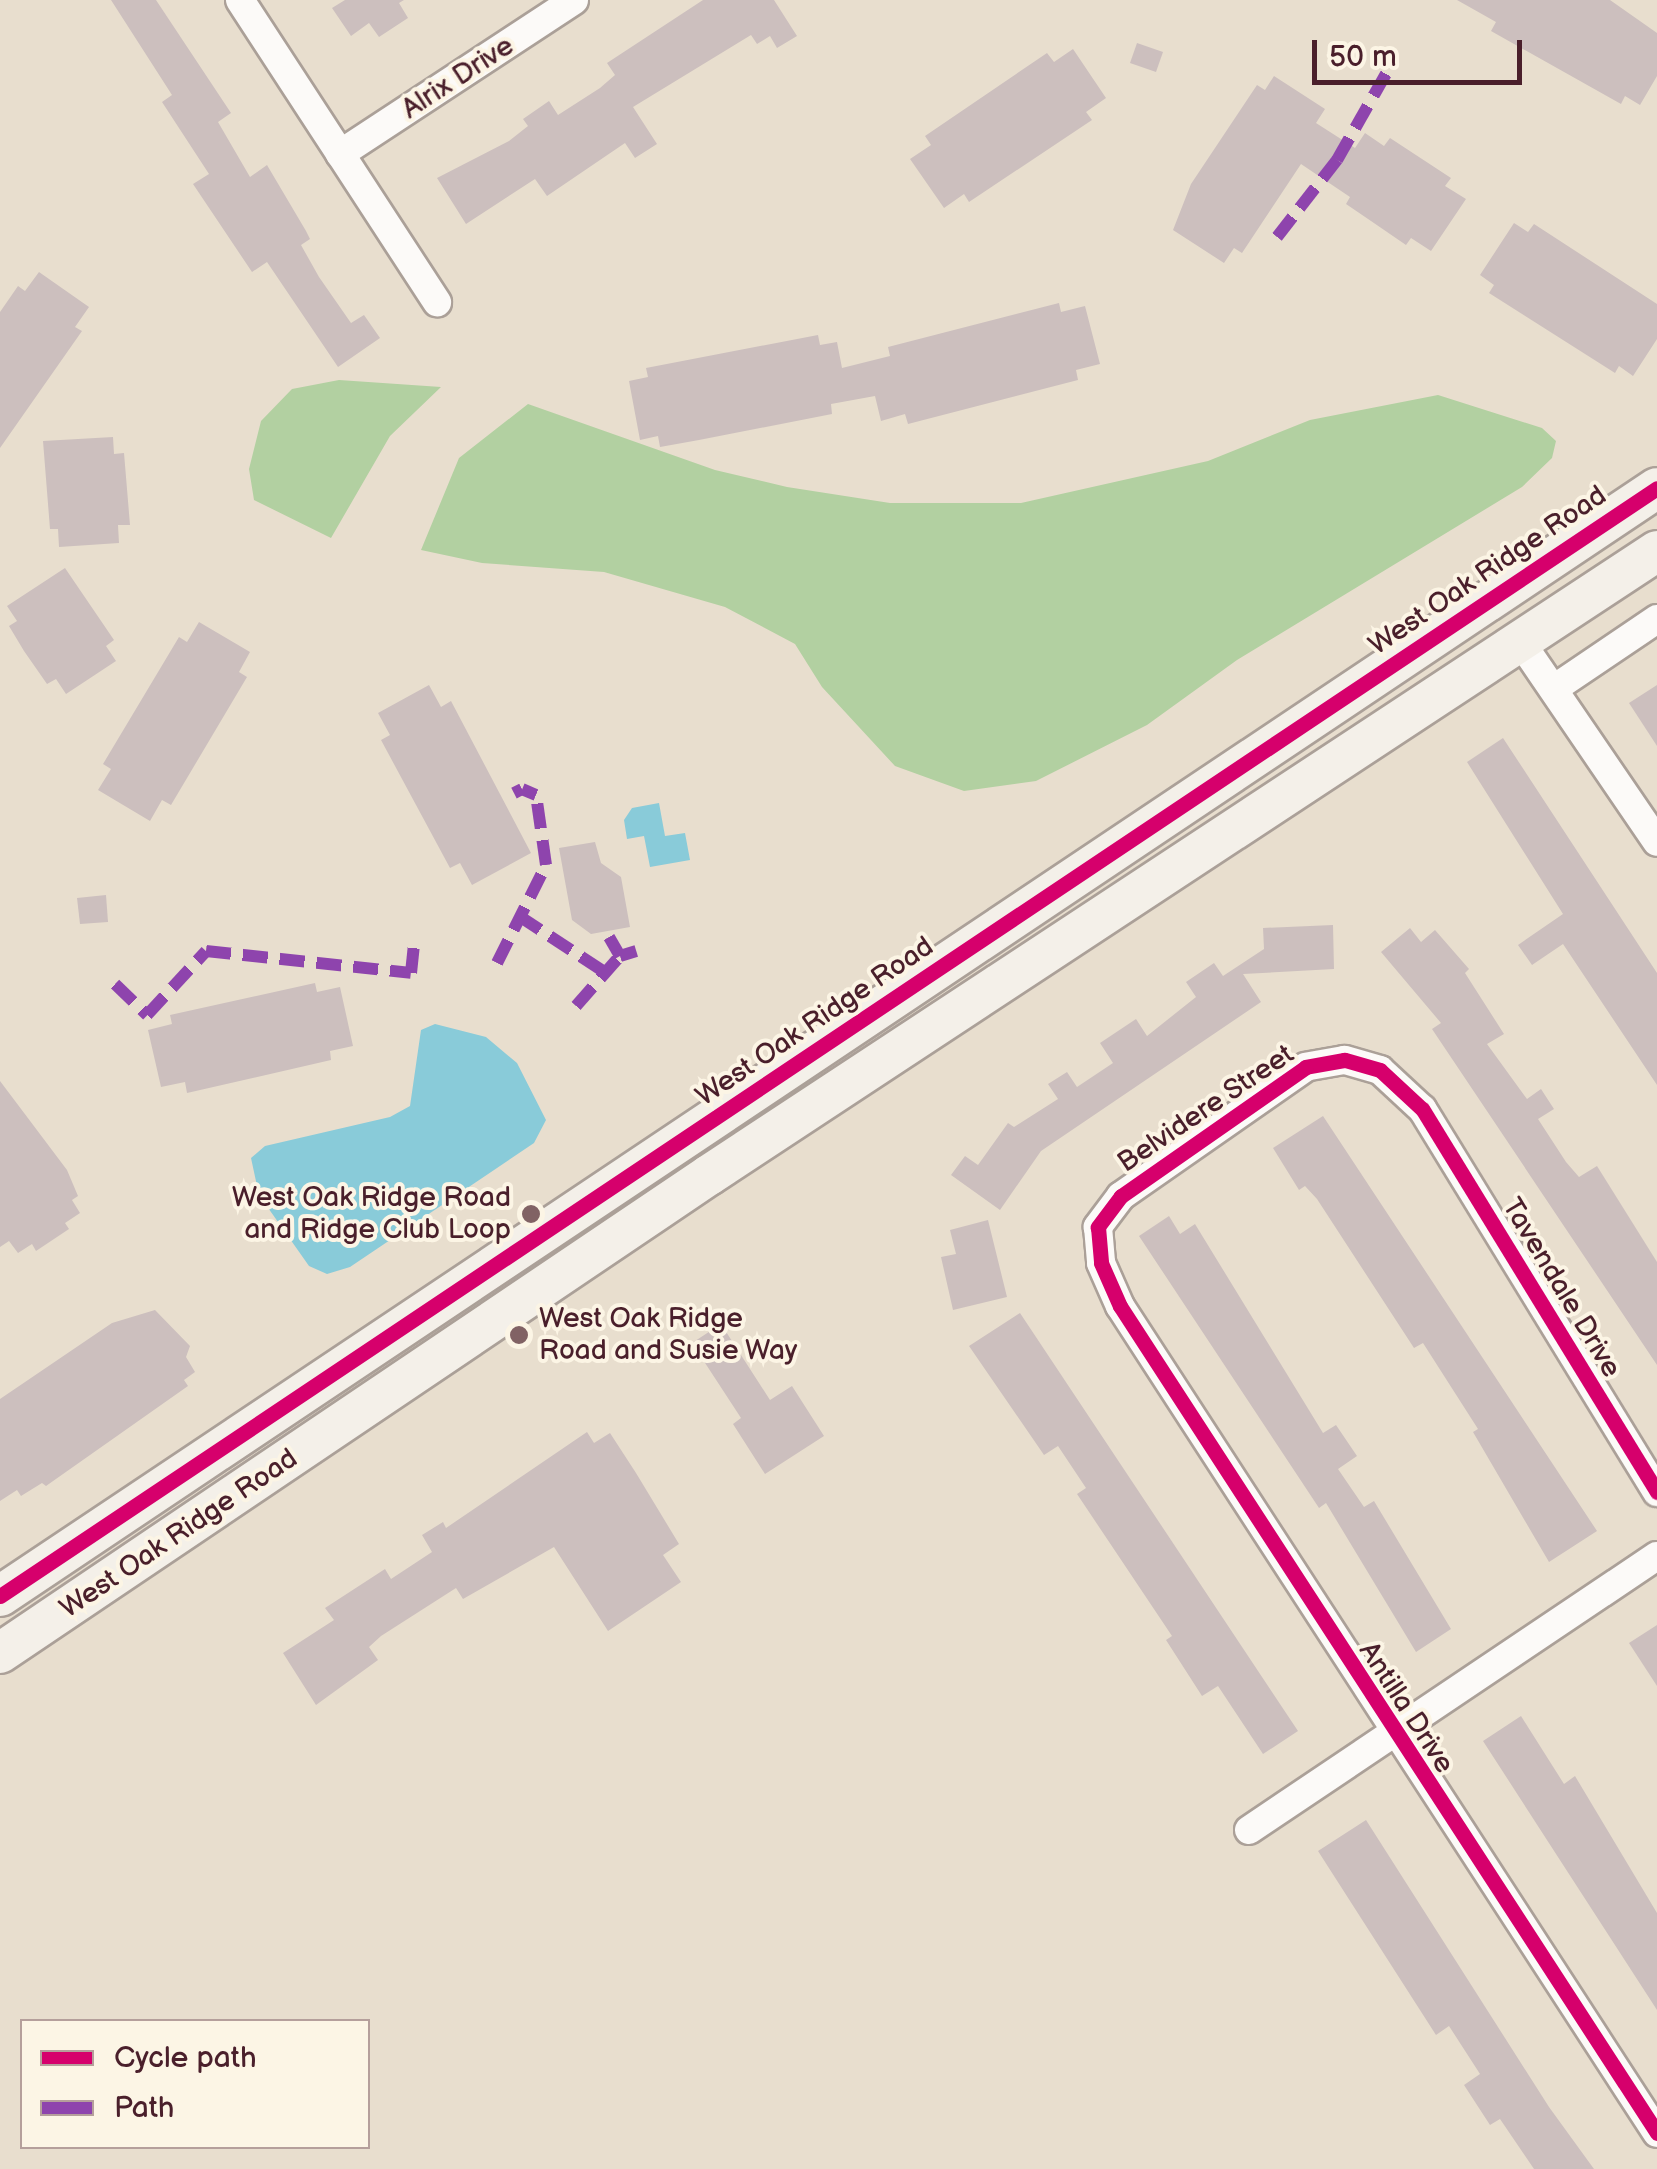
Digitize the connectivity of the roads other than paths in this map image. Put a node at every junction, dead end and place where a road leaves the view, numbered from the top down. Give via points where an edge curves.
1 (240, 0) edge
2 (574, 0) edge
3 (340, 154) junction
4 (437, 302) dead end
5 (1657, 488) edge
6 (1657, 516) edge
7 (1657, 551) edge
8 (1657, 620) edge
9 (1520, 641) junction
10 (1555, 688) junction
11 (1657, 842) edge
12 (1422, 1109) joint
13 (684, 1140) junction
14 (709, 1175) junction
15 (1120, 1306) joint
16 (1657, 1492) edge
17 (1657, 1556) edge
18 (0, 1596) edge
19 (0, 1653) edge
20 (1392, 1735) junction
21 (1249, 1830) dead end
22 (1657, 2133) edge

1 - 3 street
2 - 3 street, Alrix Drive
3 - 4 street
5 - 13 street, West Oak Ridge Road
6 - 9 street via 1510,612 1507,621
7 - 9 street, West Oak Ridge Road
8 - 10 street
9 - 10 street
9 - 14 street, West Oak Ridge Road
10 - 11 street
12 - 15 street, Belvidere Street via 1380,1070 1344,1060 1306,1067 1120,1196 1098,1227 1101,1264
12 - 16 street, Tavendale Drive
13 - 14 street
13 - 18 street, West Oak Ridge Road
14 - 19 street, West Oak Ridge Road
15 - 20 street, Antilla Drive
17 - 20 street
20 - 21 street
20 - 22 street, Antilla Drive

